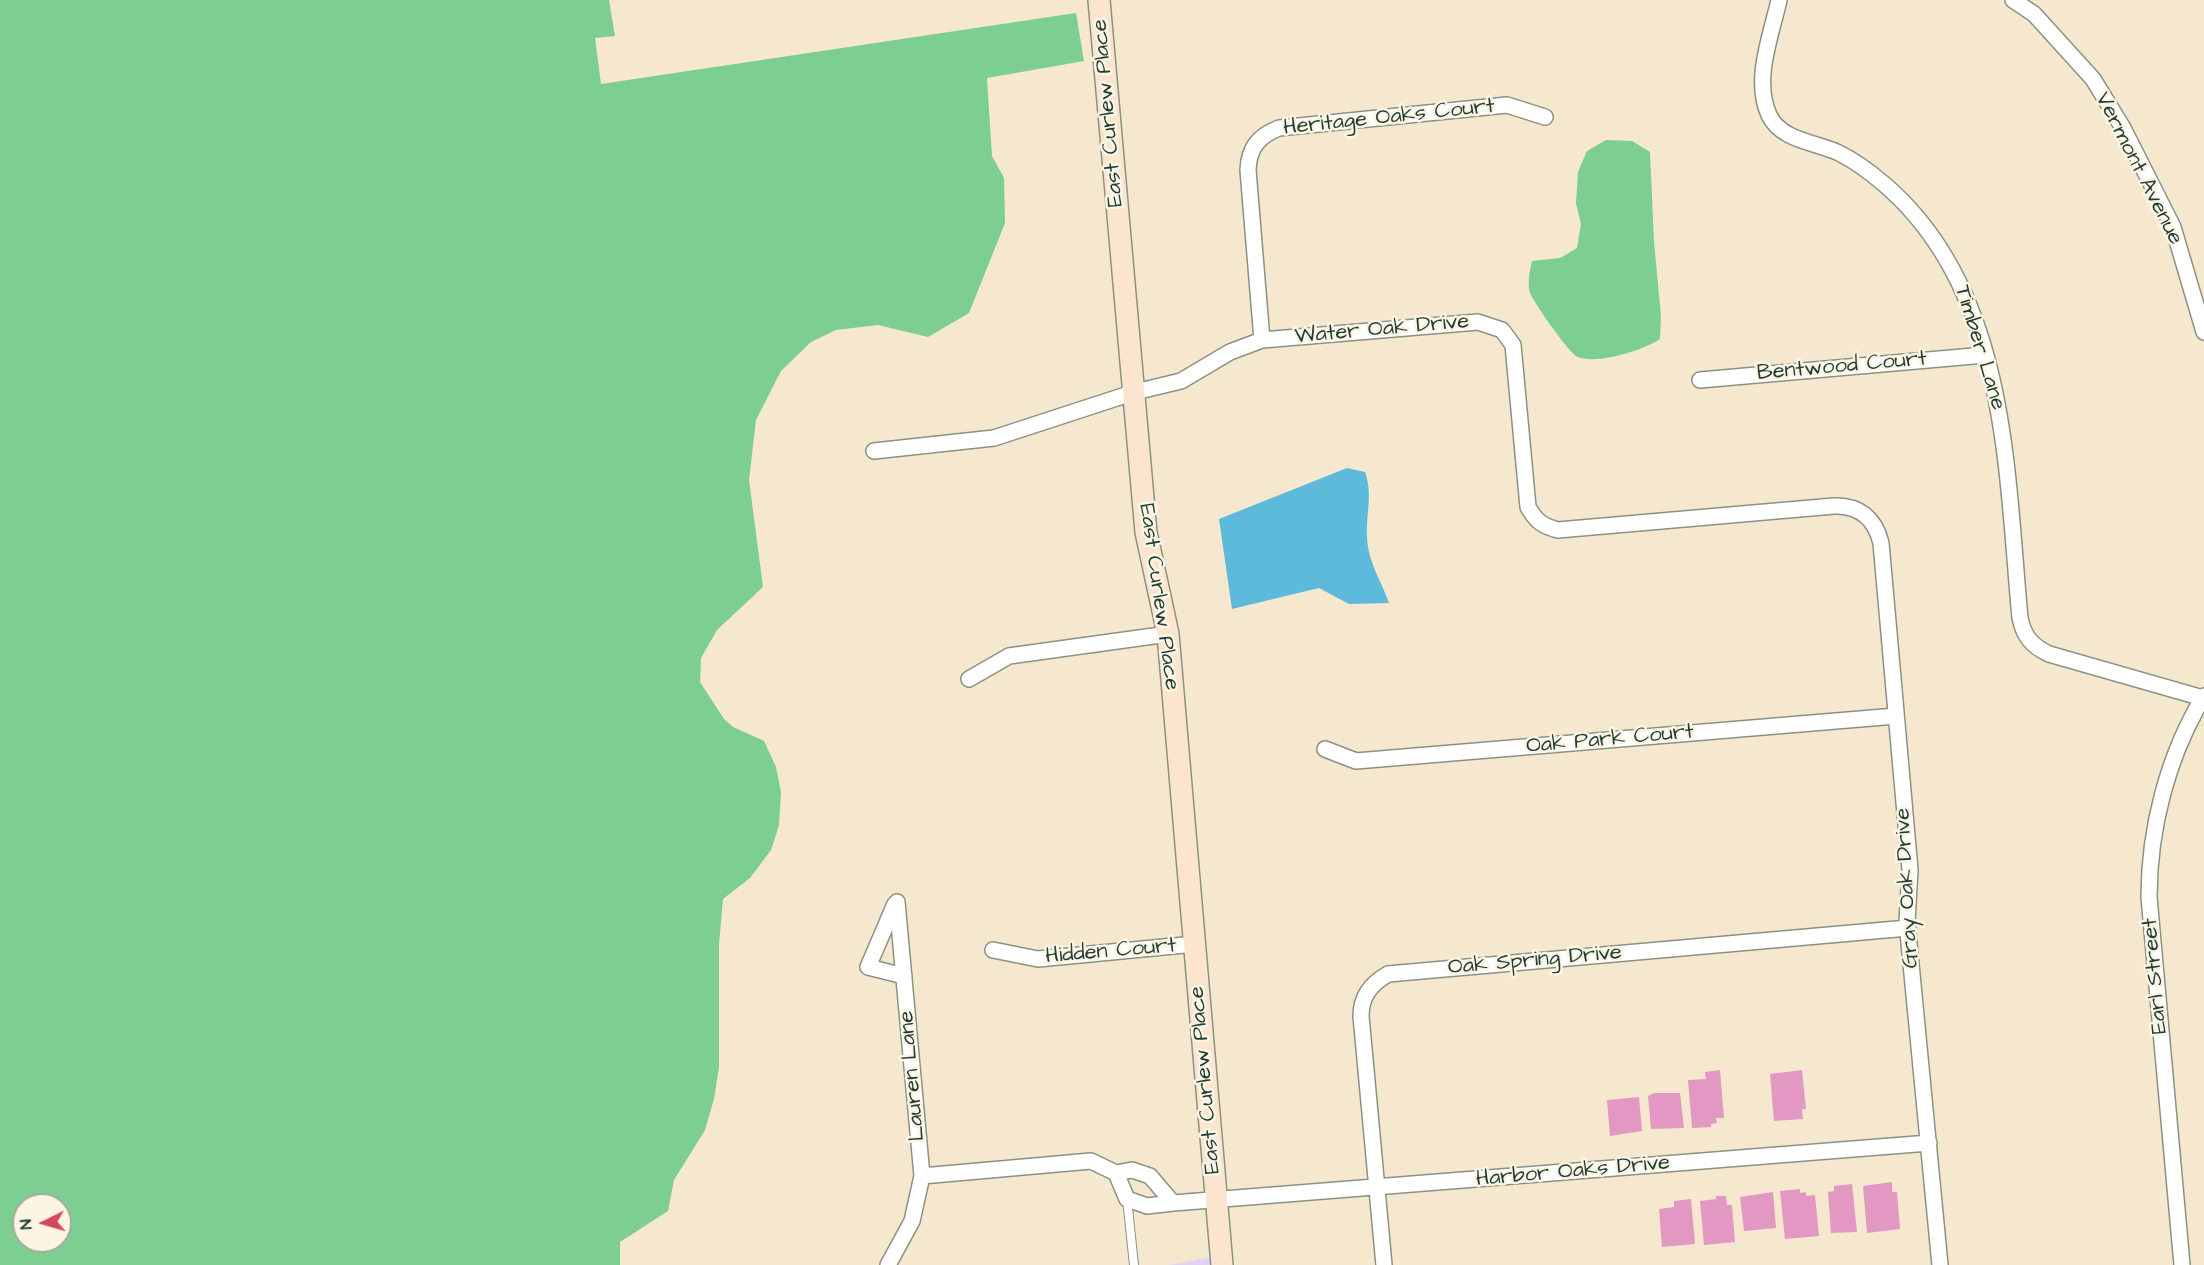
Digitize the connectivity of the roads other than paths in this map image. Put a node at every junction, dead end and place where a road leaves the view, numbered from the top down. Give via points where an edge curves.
1 (1099, 0) edge
2 (1779, 0) edge
3 (2013, 0) edge
4 (1545, 117) dead end
5 (2204, 332) edge
6 (1262, 340) junction
7 (1985, 355) junction
8 (1700, 380) dead end
9 (1135, 392) junction
10 (874, 451) dead end
11 (1866, 515) joint
12 (1168, 634) junction
13 (969, 679) dead end
14 (2203, 697) edge
15 (1896, 716) junction
16 (1325, 749) dead end
17 (1908, 928) junction
18 (1195, 944) junction
19 (993, 950) dead end
20 (904, 976) dead end
21 (1929, 1143) junction
22 (1116, 1173) junction
23 (922, 1176) junction
24 (1377, 1189) junction
25 (1126, 1199) junction
26 (1216, 1200) junction
27 (1173, 1203) junction
28 (888, 1265) edge
29 (1134, 1265) edge
30 (1222, 1265) edge
31 (1384, 1265) edge
32 (1940, 1265) edge
33 (2182, 1265) edge

1 - 9 street, East Curlew Place
2 - 7 street, Timber Lane via 1761,81 1769,116 1785,133 1836,152 1865,170 1919,217 1960,283
3 - 5 street, Vermont Avenue via 2034,14 2092,80 2123,128 2173,227
4 - 6 street, Heritage Oaks Court via 1507,105 1280,128 1261,137 1251,151 1248,170
6 - 9 street, Water Oak Drive via 1230,352 1181,381
6 - 11 street, Water Oak Drive via 1478,322 1502,330 1516,354 1528,507 1545,527 1558,530 1834,506 1851,507
7 - 8 street, Bentwood Court
7 - 14 street, Timber Lane via 2001,416 2020,618 2026,637 2049,654
9 - 10 street, Water Oak Drive via 994,438
9 - 12 street, East Curlew Place via 1146,532
11 - 15 street, Gray Oak Drive via 1881,543
12 - 13 street via 1009,656
12 - 18 street, East Curlew Place
14 - 33 street, Earl Street via 2162,797 2149,870
15 - 16 street, Oak Park Court via 1356,761
15 - 17 street, Gray Oak Drive via 1910,870
17 - 21 street, Gray Oak Drive
17 - 24 street, Oak Spring Drive via 1388,974 1373,983 1361,1004
18 - 19 street, Hidden Court via 1038,959
18 - 26 street, East Curlew Place
20 - 23 street, Lauren Lane
21 - 24 street, Harbor Oaks Drive
21 - 32 street, Gray Oak Drive
22 - 23 street via 1091,1161
22 - 25 street
22 - 27 street via 1132,1170 1150,1176
23 - 28 street, Lauren Lane via 912,1221
24 - 26 street, Harbor Oaks Drive
24 - 31 street, Oak Spring Drive
25 - 27 street via 1146,1206
25 - 29 lane
26 - 27 street
26 - 30 street, East Curlew Place

